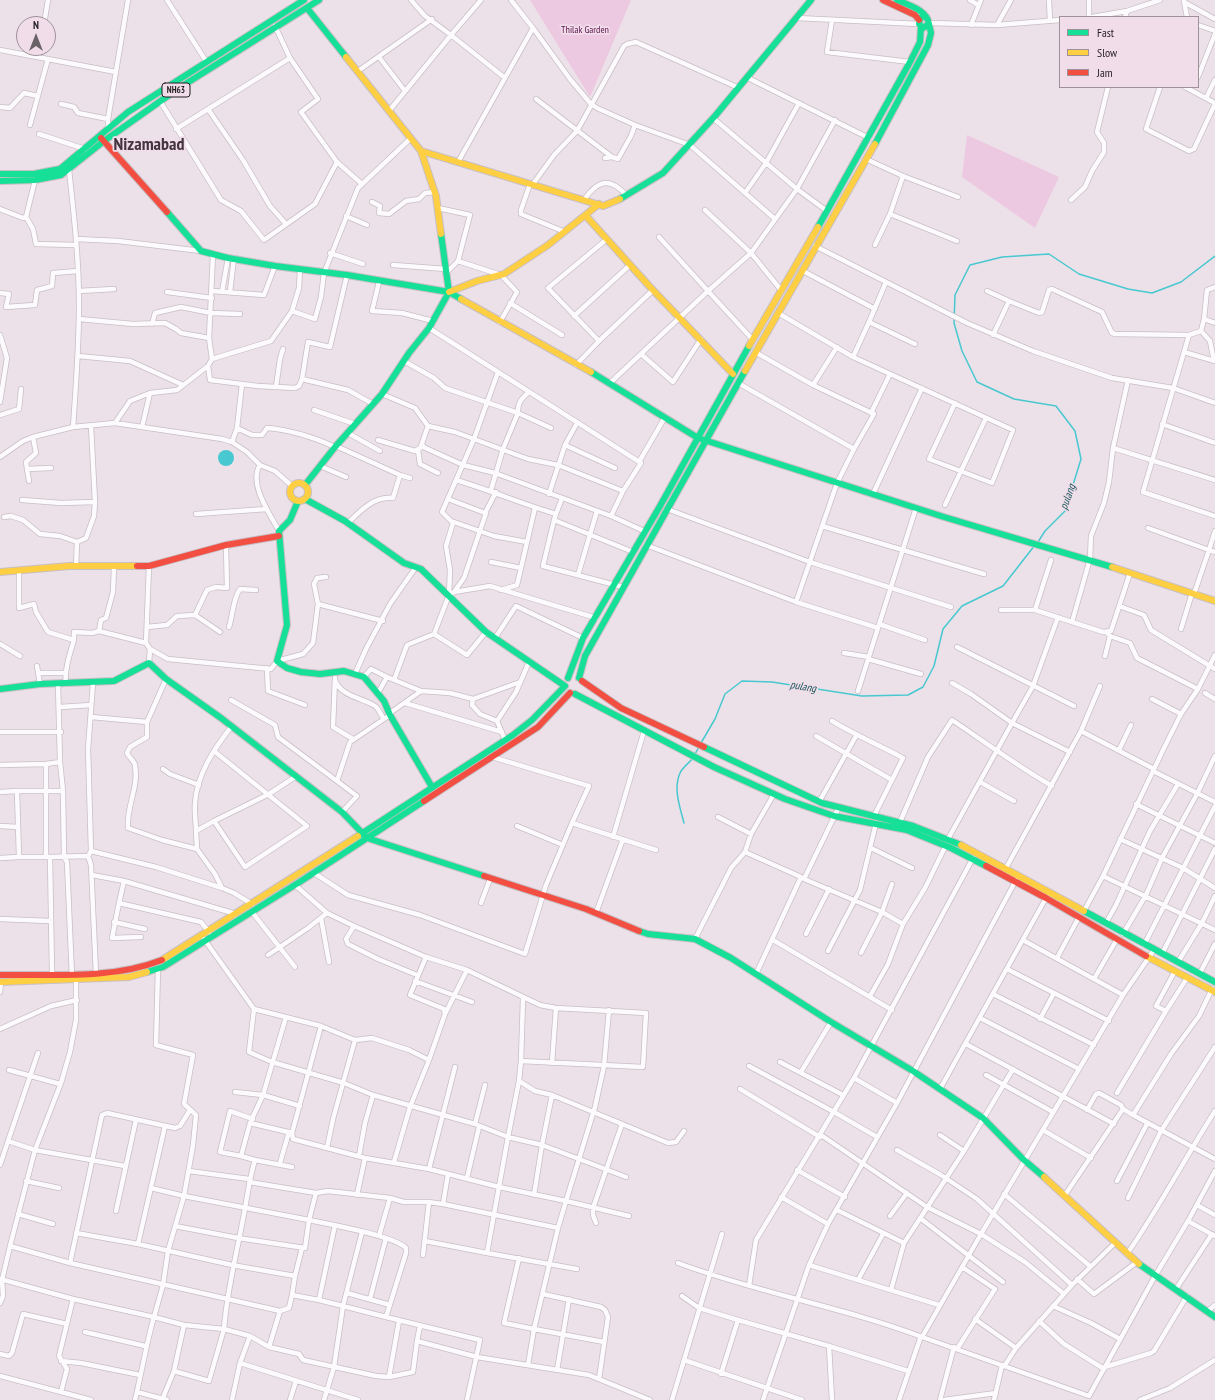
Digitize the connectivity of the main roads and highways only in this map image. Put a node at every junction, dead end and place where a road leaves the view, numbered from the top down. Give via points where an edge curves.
1 (304, 0) edge
2 (319, 0) edge
3 (811, 0) edge
4 (883, 0) edge
5 (897, 0) edge
6 (307, 8) junction
7 (921, 22) junction
8 (930, 23) junction
9 (99, 136) junction
10 (106, 139) junction
11 (421, 150) junction
12 (0, 174) edge
13 (0, 180) edge
14 (599, 204) junction
15 (586, 216) junction
16 (449, 292) junction
17 (733, 374) junction
18 (698, 438) junction
19 (706, 440) junction
20 (305, 485) junction
21 (305, 498) junction
22 (298, 501) junction
23 (279, 533) junction
24 (0, 572) edge
25 (1215, 601) edge
26 (568, 678) junction
27 (581, 679) junction
28 (565, 686) junction
29 (0, 689) edge
30 (572, 693) junction
31 (432, 787) junction
32 (365, 836) junction
33 (947, 842) junction
34 (204, 939) junction
35 (74, 977) junction
36 (0, 980) edge
37 (1215, 982) edge
38 (1213, 990) edge
39 (1215, 1317) edge

1 - 9 main road, NH63 via 128,112
2 - 6 main road, NH63
3 - 14 main road via 748,78 663,173 626,195 603,206
4 - 7 main road via 915,15
5 - 7 main road via 921,11
6 - 10 main road, NH63 via 275,26
6 - 11 main road
7 - 8 main road via 930,20
7 - 8 main road via 926,27
7 - 17 main road via 920,42 910,62
8 - 19 main road via 932,33 928,45 817,247
9 - 10 main road
9 - 12 main road, NH63 via 68,164 53,172
10 - 13 main road, NH63 via 69,170 56,177
10 - 16 main road via 201,251 275,266
11 - 14 main road
11 - 16 main road via 435,192
14 - 15 main road
15 - 16 main road via 501,275
15 - 17 main road
16 - 18 main road via 610,383
16 - 20 main road via 429,328 382,394
17 - 18 main road
18 - 19 main road
18 - 26 main road via 583,638
19 - 25 main road
19 - 27 main road via 585,656
20 - 21 main road via 308,490
20 - 22 main road via 297,482 292,486 290,494
21 - 22 main road
21 - 28 main road via 348,523 404,563 421,569 452,594 486,632
22 - 23 main road via 290,520
23 - 24 main road via 149,566
23 - 31 main road via 287,625 277,661 287,668 301,672 334,675 344,671 364,678 384,701
26 - 27 main road via 573,676
26 - 28 main road
27 - 30 main road via 582,689
27 - 33 main road via 621,708 819,802 838,809 900,822
28 - 30 main road
28 - 31 main road via 532,720
29 - 32 main road via 114,680 149,663 166,679 342,812
30 - 32 main road via 538,727
30 - 33 main road via 672,746 774,794 834,816 907,830
31 - 32 main road
32 - 34 main road via 314,873
32 - 34 main road via 236,914 209,932
32 - 39 main road via 596,913 648,934 695,939 913,1071 982,1118 1127,1254
33 - 37 main road via 1006,868
33 - 38 main road via 1014,883 1046,898 1149,958
34 - 35 main road via 153,965 135,970
34 - 35 main road via 158,969 129,977
35 - 36 main road
35 - 36 main road via 52,974

